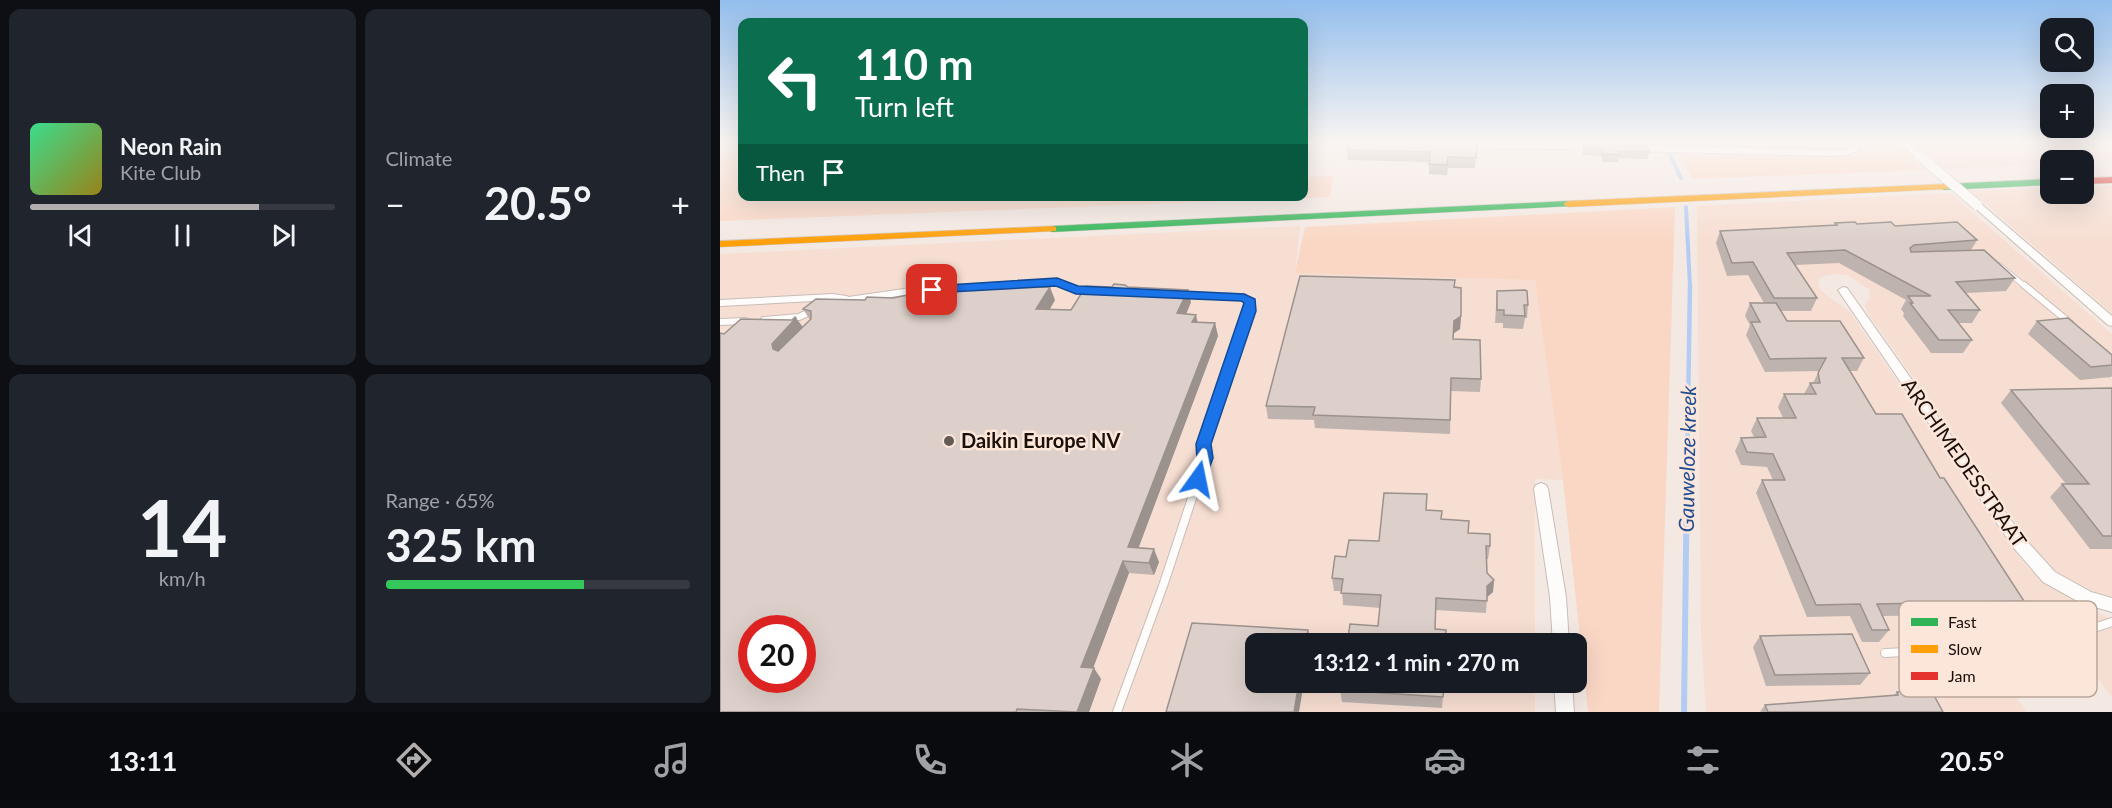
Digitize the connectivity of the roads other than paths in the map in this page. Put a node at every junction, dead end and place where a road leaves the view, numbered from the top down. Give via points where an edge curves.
1 (1914, 175) edge
2 (1942, 175) edge
3 (2112, 180) edge
4 (2094, 181) edge
5 (2040, 182) edge
6 (720, 230) edge
7 (720, 244) edge
8 (1990, 257) edge
9 (1843, 290) dead end
10 (1099, 291) edge
11 (1177, 294) edge
12 (850, 300) junction
13 (720, 303) edge
14 (828, 304) edge
15 (819, 308) edge
16 (720, 322) edge
17 (2112, 322) edge
18 (2077, 329) edge
19 (1541, 489) dead end
20 (2112, 605) edge
21 (2112, 622) edge
22 (2097, 627) edge
23 (1560, 633) edge
24 (1899, 652) edge
25 (1885, 653) dead end
26 (1564, 693) edge
27 (1118, 712) edge
28 (1565, 712) edge

1 - 6 highway
2 - 17 street, bridge
3 - 4 highway
5 - 7 highway
8 - 18 lane
9 - 20 street, ARCHIMEDESSTRAAT via 2018,542 2049,577 2087,598
10 - 12 lane via 1076,290 1057,282 911,291
11 - 27 lane via 1244,297 1250,302 1249,311 1204,444 1205,458 1164,584
12 - 13 lane via 832,297
12 - 14 lane
15 - 16 lane via 800,318
19 - 23 street
21 - 22 lane
24 - 25 lane
26 - 28 street

